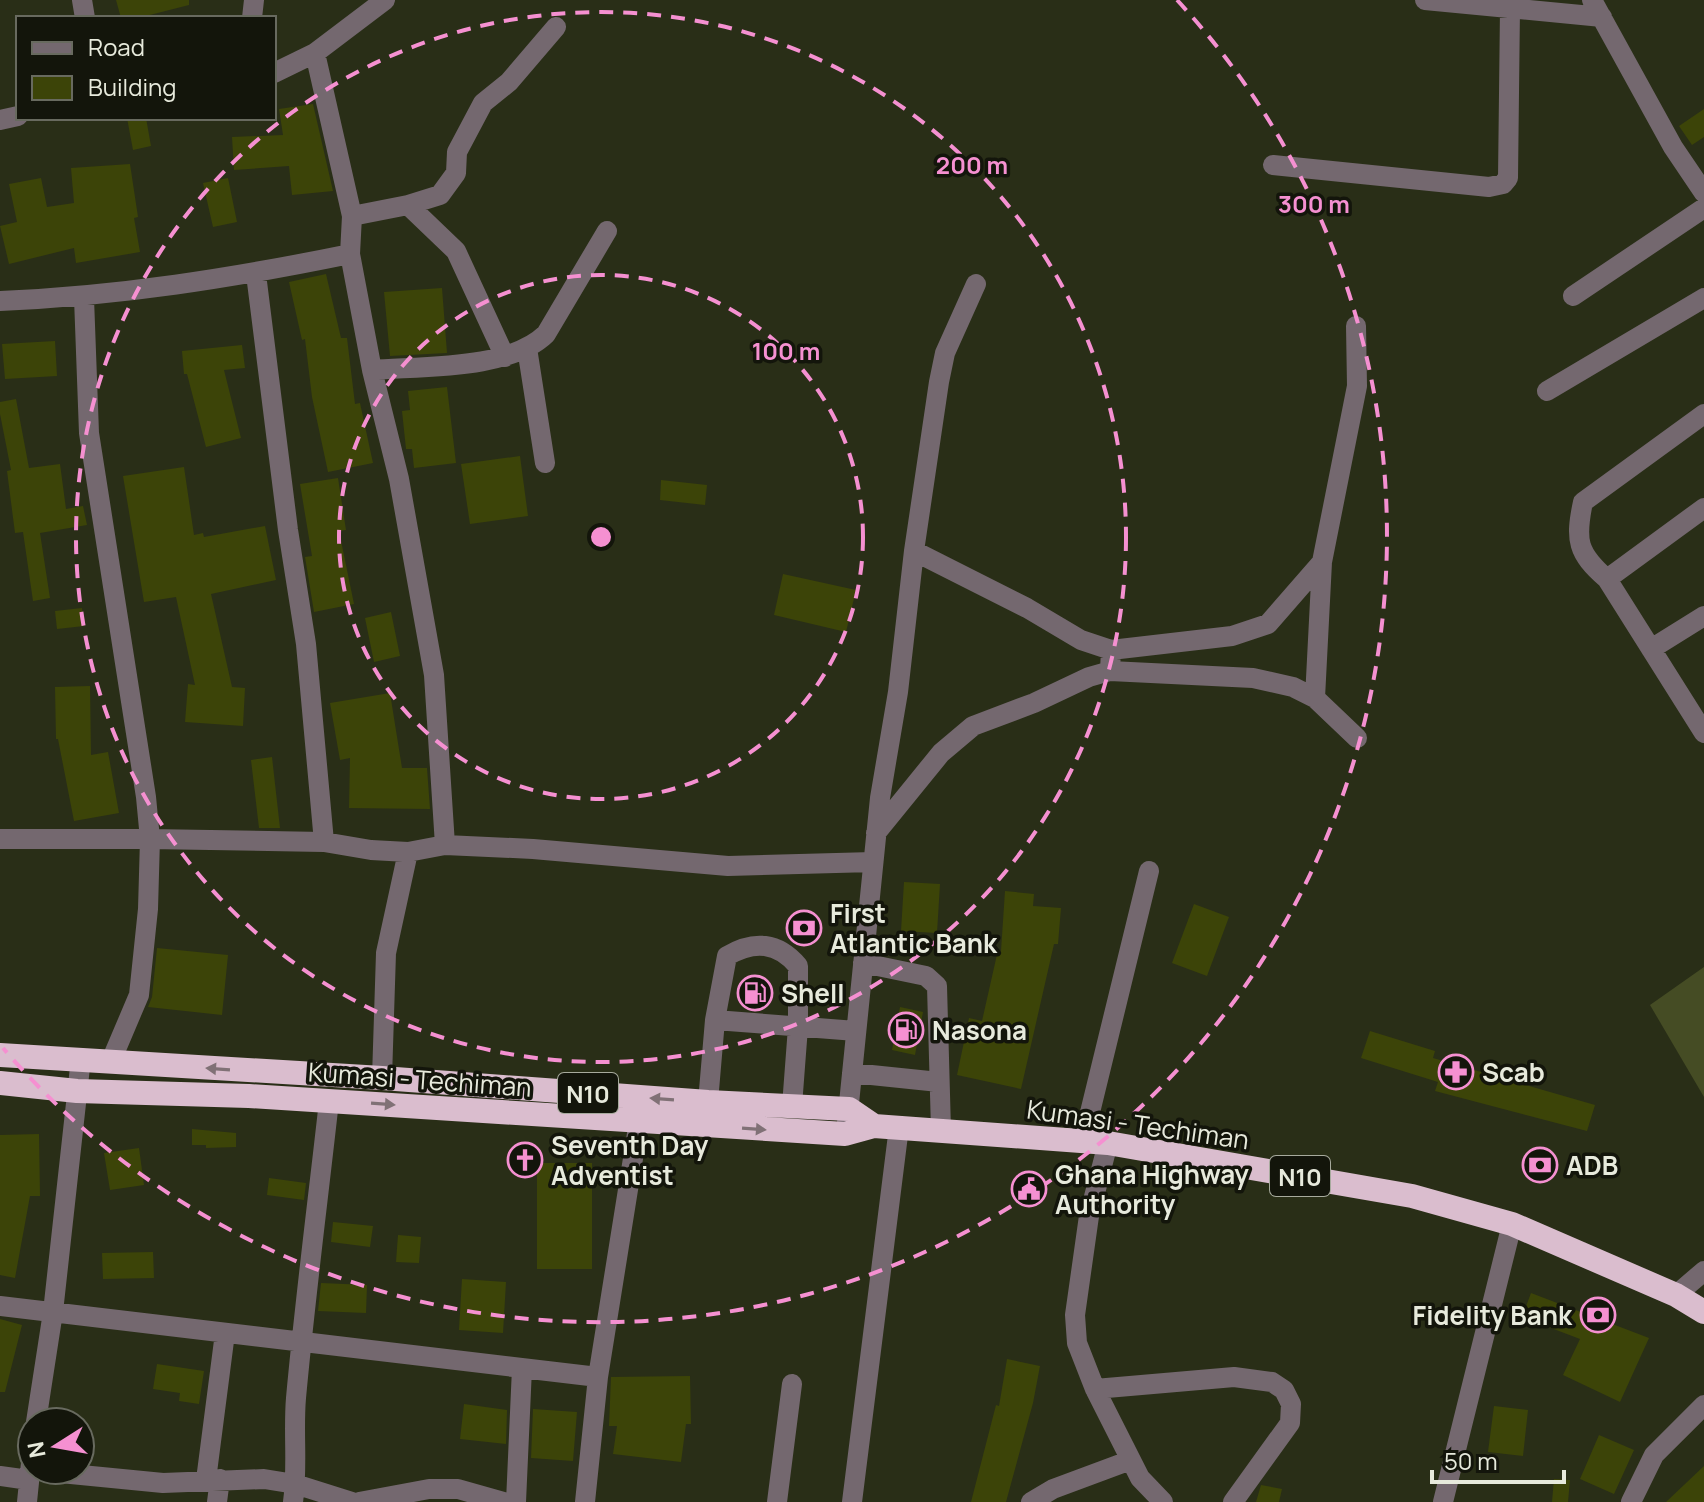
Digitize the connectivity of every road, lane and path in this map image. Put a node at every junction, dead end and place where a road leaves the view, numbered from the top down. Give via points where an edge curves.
1 (385, 0) edge
2 (1425, 0) edge
3 (1510, 8) junction
4 (1597, 8) edge
5 (556, 27) dead end
6 (315, 53) junction
7 (276, 72) edge
8 (1273, 165) dead end
9 (1704, 193) edge
10 (408, 205) junction
11 (1704, 208) edge
12 (352, 216) junction
13 (607, 231) dead end
14 (350, 254) junction
15 (256, 274) junction
16 (976, 284) dead end
17 (1573, 296) dead end
18 (84, 298) junction
19 (1704, 298) edge
20 (0, 301) edge
21 (1356, 326) dead end
22 (527, 348) junction
23 (505, 357) junction
24 (372, 370) junction
25 (1547, 391) dead end
26 (1704, 414) edge
27 (545, 463) dead end
28 (1704, 508) edge
29 (914, 551) junction
30 (1322, 562) junction
31 (1607, 579) junction
32 (1704, 616) edge
33 (1651, 649) junction
34 (1111, 650) junction
35 (1110, 671) junction
36 (1315, 698) junction
37 (1697, 706) edge
38 (1704, 733) edge
39 (1357, 738) dead end
40 (876, 833) junction
41 (0, 839) edge
42 (150, 839) junction
43 (324, 842) junction
44 (445, 845) junction
45 (408, 852) junction
46 (873, 862) junction
47 (1149, 871) dead end
48 (863, 963) junction
49 (715, 1020) junction
50 (798, 1027) junction
51 (856, 1031) junction
52 (0, 1055) edge
53 (81, 1058) junction
54 (111, 1061) junction
55 (852, 1073) junction
56 (382, 1078) junction
57 (939, 1082) junction
58 (0, 1083) edge
59 (77, 1091) junction
60 (329, 1101) junction
61 (708, 1102) junction
62 (792, 1106) junction
63 (849, 1109) junction
64 (639, 1121) junction
65 (874, 1126) junction
66 (899, 1127) junction
67 (941, 1130) junction
68 (845, 1134) junction
69 (1083, 1141) junction
70 (1108, 1143) junction
71 (1512, 1224) junction
72 (1704, 1271) edge
73 (1676, 1295) junction
74 (0, 1306) edge
75 (53, 1312) junction
76 (1704, 1312) edge
77 (225, 1333) junction
78 (301, 1342) junction
79 (522, 1368) junction
80 (598, 1377) junction
81 (792, 1384) dead end
82 (1095, 1389) junction
83 (1704, 1405) edge
84 (38, 1406) edge
85 (1131, 1460) junction
86 (96, 1475) edge
87 (213, 1480) junction
88 (294, 1493) edge
89 (217, 1502) edge
90 (352, 1502) edge
91 (359, 1502) edge
92 (504, 1502) edge
93 (516, 1502) edge
94 (585, 1502) edge
95 (777, 1502) edge
96 (852, 1502) edge
97 (1031, 1502) edge
98 (1163, 1502) edge
99 (1233, 1502) edge
100 (1443, 1502) edge
101 (1631, 1502) edge

1 - 6 street
2 - 3 street
3 - 4 street
3 - 8 street via 1508,178 1503,184 1489,187
4 - 9 street
5 - 10 street via 509,82 483,103 457,152 456,173 440,195
6 - 7 street
6 - 12 street
10 - 12 street
10 - 23 street via 456,251
11 - 17 street
12 - 14 street
13 - 22 street via 546,334
14 - 15 street
14 - 24 street
15 - 18 street
15 - 43 street via 306,644
16 - 29 street via 945,353
18 - 20 street
18 - 42 street via 89,433
19 - 25 street
21 - 30 street via 1357,386
22 - 23 street
22 - 27 street
23 - 24 street
24 - 44 street via 399,479 434,675
26 - 31 street via 1583,502 1581,548
28 - 31 street
29 - 34 street via 1081,640
29 - 40 street
30 - 34 street via 1268,624 1232,636
30 - 36 street
31 - 33 street
32 - 33 street
33 - 37 street
34 - 35 street
35 - 36 street via 1253,678
35 - 40 street via 973,726 941,753
36 - 39 street
37 - 38 street
40 - 46 street
41 - 42 street
42 - 43 street
42 - 54 street via 139,995
43 - 45 street
44 - 45 street
44 - 46 street via 728,866
45 - 56 street via 386,953
46 - 48 street
47 - 69 street
48 - 51 street
48 - 57 street via 926,976 937,986
49 - 50 street
49 - 50 street via 727,956 757,945 786,951 798,966
49 - 61 street
50 - 51 street
50 - 62 street
51 - 55 street
52 - 53 highway, N10
53 - 54 highway, N10
53 - 59 street
56 -> 54 highway, Kumasi - Techiman / N10
55 - 57 street
55 - 63 street
61 -> 56 highway, Kumasi - Techiman / N10
57 - 67 street
58 - 59 highway, N10
59 - 60 highway, Kumasi - Techiman / N10
59 - 75 street
60 -> 64 highway, Kumasi - Techiman / N10
60 - 78 street
61 - 62 highway, Kumasi - Techiman / N10
62 - 63 highway, Kumasi - Techiman / N10
63 - 65 highway
63 - 68 street
64 -> 68 highway, Kumasi - Techiman / N10
64 - 80 street
65 - 66 highway, Kumasi - Techiman / N10
65 - 68 highway, Kumasi - Techiman / N10
66 - 67 highway, Kumasi - Techiman / N10
66 - 96 street
67 - 69 highway, Kumasi - Techiman / N10
69 - 70 highway, Kumasi - Techiman / N10
70 - 71 highway, Kumasi - Techiman / N10 via 1412,1196
70 - 82 street via 1089,1216 1075,1315 1077,1343
71 - 73 highway, Kumasi - Techiman / N10
71 - 100 street
72 - 73 street
73 - 76 highway, Kumasi - Techiman / N10
74 - 75 street
75 - 77 street
75 - 84 street
77 - 78 street
77 - 87 street
78 - 79 street
78 - 88 street
79 - 80 street
79 - 93 street
80 - 94 street
81 - 95 street
82 - 85 street
82 - 99 street via 1234,1377 1272,1382 1284,1390 1291,1404 1290,1423
83 - 101 street via 1654,1455
85 - 97 street
85 - 98 street
86 - 87 street via 163,1483
87 - 88 street via 264,1479
87 - 89 street
88 - 90 street
91 - 92 street via 458,1489

